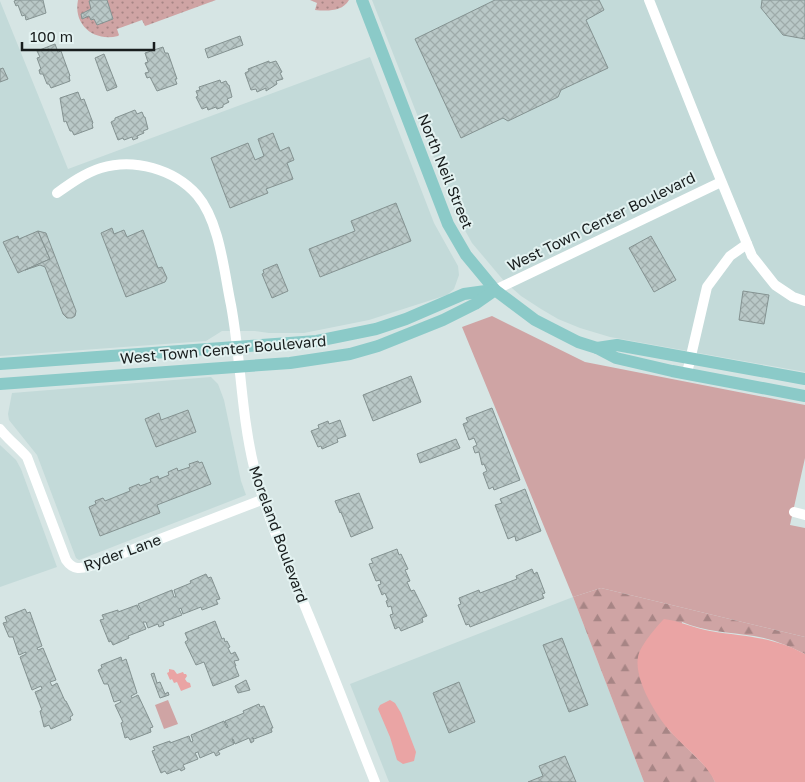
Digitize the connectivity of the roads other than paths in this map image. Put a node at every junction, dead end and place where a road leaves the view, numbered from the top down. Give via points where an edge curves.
1 (362, 0) edge
2 (650, 0) edge
3 (721, 182) junction
4 (57, 193) dead end
5 (747, 244) junction
6 (495, 290) junction
7 (805, 301) edge
8 (238, 346) junction
9 (597, 348) junction
10 (690, 359) junction
11 (0, 364) edge
12 (239, 366) junction
13 (687, 373) junction
14 (805, 379) edge
15 (0, 384) edge
16 (805, 396) edge
17 (0, 429) edge
18 (264, 499) junction
19 (794, 512) dead end
20 (805, 514) edge
21 (375, 782) edge

1 - 6 main road, North Neil Street via 448,224 466,255
2 - 3 street
3 - 5 street
3 - 6 street, West Town Center Boulevard
4 - 8 street, Moreland Boulevard via 100,168 126,165 169,173 190,189 206,208 212,222
5 - 7 street via 752,256 775,285
5 - 10 street via 730,256 707,287
6 - 8 main road, West Town Center Boulevard via 464,294 406,318 355,334 317,341
6 - 9 main road, North Neil Street via 535,320
6 - 12 main road, West Town Center Boulevard via 443,320 378,346 320,359
8 - 11 main road, West Town Center Boulevard
8 - 12 street, Moreland Boulevard
9 - 10 main road, North Neil Street via 617,345
9 - 13 main road, North Neil Street via 616,358
10 - 13 street
10 - 14 main road, North Neil Street
12 - 15 main road, West Town Center Boulevard
12 - 18 street, Moreland Boulevard via 250,445
13 - 16 main road, North Neil Street
17 - 18 street, Ryder Lane via 27,457 66,560 76,569
18 - 21 street, Moreland Boulevard
19 - 20 street

